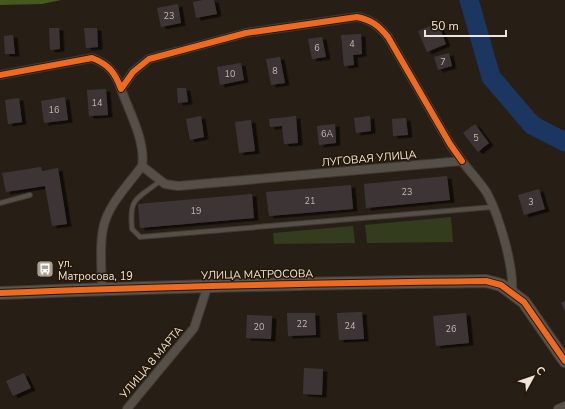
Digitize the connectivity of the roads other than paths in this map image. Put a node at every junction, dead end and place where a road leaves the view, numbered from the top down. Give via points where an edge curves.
1 (0, 75) edge
2 (120, 89) junction
3 (462, 161) junction
4 (142, 166) junction
5 (160, 181) junction
6 (30, 195) dead end
7 (0, 203) edge
8 (493, 207) junction
9 (208, 284) junction
10 (102, 288) junction
11 (0, 292) edge
12 (512, 292) junction
13 (565, 361) edge
14 (565, 406) edge
15 (127, 409) edge
16 (558, 409) edge

1 - 2 street via 92,58 113,71
2 - 3 street via 133,72 149,59 246,33 357,16 378,25 388,37
2 - 4 street via 142,148
3 - 5 street, ЛУГОВАЯ УЛИЦА via 178,186 169,186
3 - 8 street via 481,185
4 - 5 street, ЛУГОВАЯ УЛИЦА
4 - 10 street via 112,207 104,223
5 - 8 lane via 131,206 132,229 140,237
6 - 7 lane
8 - 12 street via 512,269
9 - 10 street, УЛИЦА МАТРОСОВА
9 - 12 street, УЛИЦА МАТРОСОВА via 486,281 501,285
9 - 15 street, УЛИЦА 8 МАРТА via 194,328
10 - 11 street, УЛИЦА МАТРОСОВА
12 - 13 street, УЛИЦА МАТРОСОВА via 524,302
14 - 16 street

